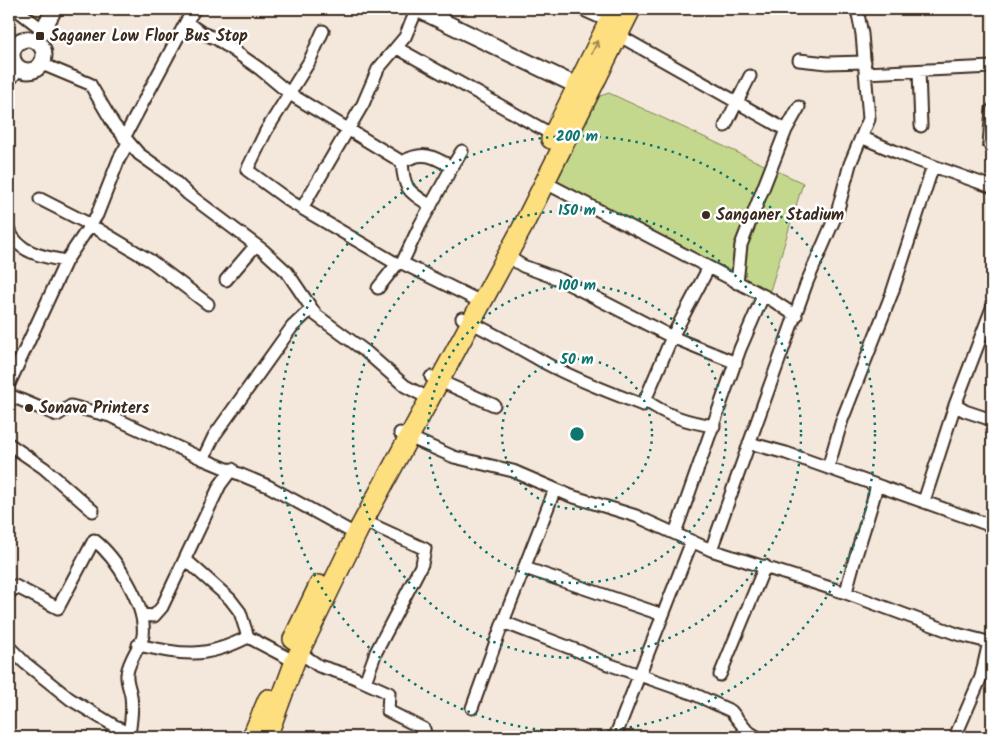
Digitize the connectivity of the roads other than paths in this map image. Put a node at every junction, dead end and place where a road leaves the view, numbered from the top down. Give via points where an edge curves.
1 (16, 9) edge
2 (54, 9) edge
3 (195, 9) edge
4 (417, 9) edge
5 (441, 9) edge
6 (582, 9) edge
7 (632, 9) edge
8 (857, 9) edge
9 (186, 22) junction
10 (614, 22) edge
11 (323, 31) dead end
12 (40, 36) junction
13 (397, 48) junction
14 (11, 50) edge
15 (799, 60) dead end
16 (42, 64) junction
17 (992, 67) edge
18 (865, 68) junction
19 (19, 69) junction
20 (919, 71) junction
21 (750, 76) dead end
22 (9, 81) edge
23 (584, 84) junction
24 (290, 94) junction
25 (737, 102) junction
26 (799, 107) dead end
27 (992, 110) edge
28 (725, 126) dead end
29 (921, 126) dead end
30 (348, 130) junction
31 (786, 130) junction
32 (553, 135) junction
33 (862, 137) junction
34 (126, 140) junction
35 (989, 144) dead end
36 (462, 152) dead end
37 (402, 162) junction
38 (933, 166) junction
39 (452, 167) junction
40 (544, 182) junction
41 (992, 187) edge
42 (40, 199) dead end
43 (431, 206) junction
44 (302, 208) junction
45 (89, 224) junction
46 (10, 237) edge
47 (256, 245) junction
48 (507, 256) junction
49 (66, 261) junction
50 (400, 263) junction
51 (708, 269) junction
52 (226, 280) dead end
53 (737, 283) junction
54 (378, 288) dead end
55 (763, 296) junction
56 (473, 298) junction
57 (208, 304) dead end
58 (992, 308) edge
59 (311, 309) junction
60 (796, 316) junction
61 (467, 321) junction
62 (672, 338) junction
63 (736, 363) junction
64 (9, 384) edge
65 (431, 387) junction
66 (9, 395) edge
67 (645, 400) junction
68 (494, 405) dead end
69 (955, 405) junction
70 (992, 420) edge
71 (714, 426) junction
72 (405, 435) junction
73 (9, 444) edge
74 (748, 444) junction
75 (203, 459) junction
76 (828, 468) junction
77 (232, 469) junction
78 (877, 485) junction
79 (555, 489) junction
80 (924, 501) junction
81 (93, 511) dead end
82 (356, 526) junction
83 (992, 526) edge
84 (675, 533) junction
85 (692, 541) junction
86 (712, 550) junction
87 (185, 559) junction
88 (765, 566) junction
89 (526, 568) junction
90 (846, 593) junction
91 (9, 594) edge
92 (142, 615) junction
93 (663, 616) junction
94 (503, 622) junction
95 (248, 637) junction
96 (990, 642) edge
97 (138, 645) junction
98 (11, 654) edge
99 (291, 656) junction
100 (639, 675) junction
101 (720, 675) dead end
102 (365, 682) junction
103 (472, 708) dead end
104 (118, 727) junction
105 (131, 736) edge
106 (110, 737) edge
107 (252, 737) edge
108 (267, 737) edge
109 (426, 737) edge
110 (615, 737) edge
111 (757, 737) edge
112 (955, 737) edge

1 - 12 street
2 - 12 street
3 - 9 street
4 - 13 street via 406,37
4 - 23 street
5 - 23 street
6 - 10 street
7 - 10 highway
8 - 18 street
9 - 24 street via 217,39
9 - 34 street
10 - 23 highway
10 - 25 street
11 - 24 street
12 - 14 street via 19,41
12 - 16 street via 44,52
13 - 30 street via 378,69
13 - 32 street
14 - 19 street
15 - 18 street
16 - 19 street via 32,71
16 - 34 street via 90,84
17 - 20 street
18 - 20 street
18 - 33 street via 869,119
19 - 22 street
20 - 29 street
21 - 25 street
23 - 32 highway
23 - 40 highway
24 - 30 street
24 - 44 street via 266,131 247,170
25 - 28 street
25 - 31 street
26 - 31 street
27 - 35 street
30 - 37 street
30 - 44 street
31 - 53 street via 741,245
32 - 56 highway
33 - 38 street
33 - 60 street
34 - 45 street via 97,215
34 - 47 street via 138,154 166,172 188,194
36 - 39 street
37 - 39 street via 414,155 432,156
37 - 43 street via 404,183 415,196
38 - 41 street
38 - 76 street via 892,293 842,420
39 - 43 street
40 - 48 highway
40 - 51 street
42 - 45 street
43 - 50 street
44 - 50 street
45 - 49 street
45 - 57 street via 151,261
46 - 49 street via 27,250
47 - 52 street
47 - 59 street via 287,272
48 - 61 highway
48 - 62 street via 523,266 561,280
49 - 64 street
50 - 54 street
50 - 56 street
51 - 53 street
51 - 62 street
53 - 55 street
55 - 60 street
55 - 63 street
56 - 61 highway
58 - 69 street
59 - 65 street via 405,386
59 - 75 street via 292,327 214,436
60 - 74 street
61 - 65 highway
61 - 67 street via 618,396 644,404
62 - 63 street
62 - 67 street
63 - 71 street
65 - 68 street
65 - 72 highway
66 - 75 street via 57,416 71,406 110,416
67 - 71 street via 678,419
69 - 70 street
69 - 80 street
71 - 84 street
72 - 79 street via 454,457 513,471
72 - 82 highway
73 - 81 street via 44,468
74 - 76 street
74 - 86 street
75 - 77 street
76 - 78 street
77 - 82 street
77 - 87 street via 220,486
78 - 80 street
78 - 90 street
79 - 84 street via 636,516
79 - 89 street
80 - 83 street
82 - 99 highway via 304,612
82 - 102 street via 425,549 422,564 376,652
84 - 85 street
85 - 86 street
85 - 93 street
86 - 88 street
87 - 92 street via 162,606 154,616
87 - 95 street via 230,599 240,612
88 - 90 street
88 - 101 street
89 - 93 street
89 - 94 street
90 - 96 street via 957,634
91 - 92 street via 15,586 58,608 94,540 117,563
92 - 97 street via 143,637
93 - 100 street
94 - 100 street
94 - 103 street
95 - 97 street via 226,648 197,654
95 - 99 street
96 - 112 street via 981,677
97 - 105 street via 126,674 131,698
98 - 104 street via 70,699
99 - 102 street
99 - 107 highway
99 - 108 highway
100 - 110 street
100 - 111 street via 731,711
102 - 109 street via 389,693 388,711 424,729
104 - 105 street
104 - 106 street

